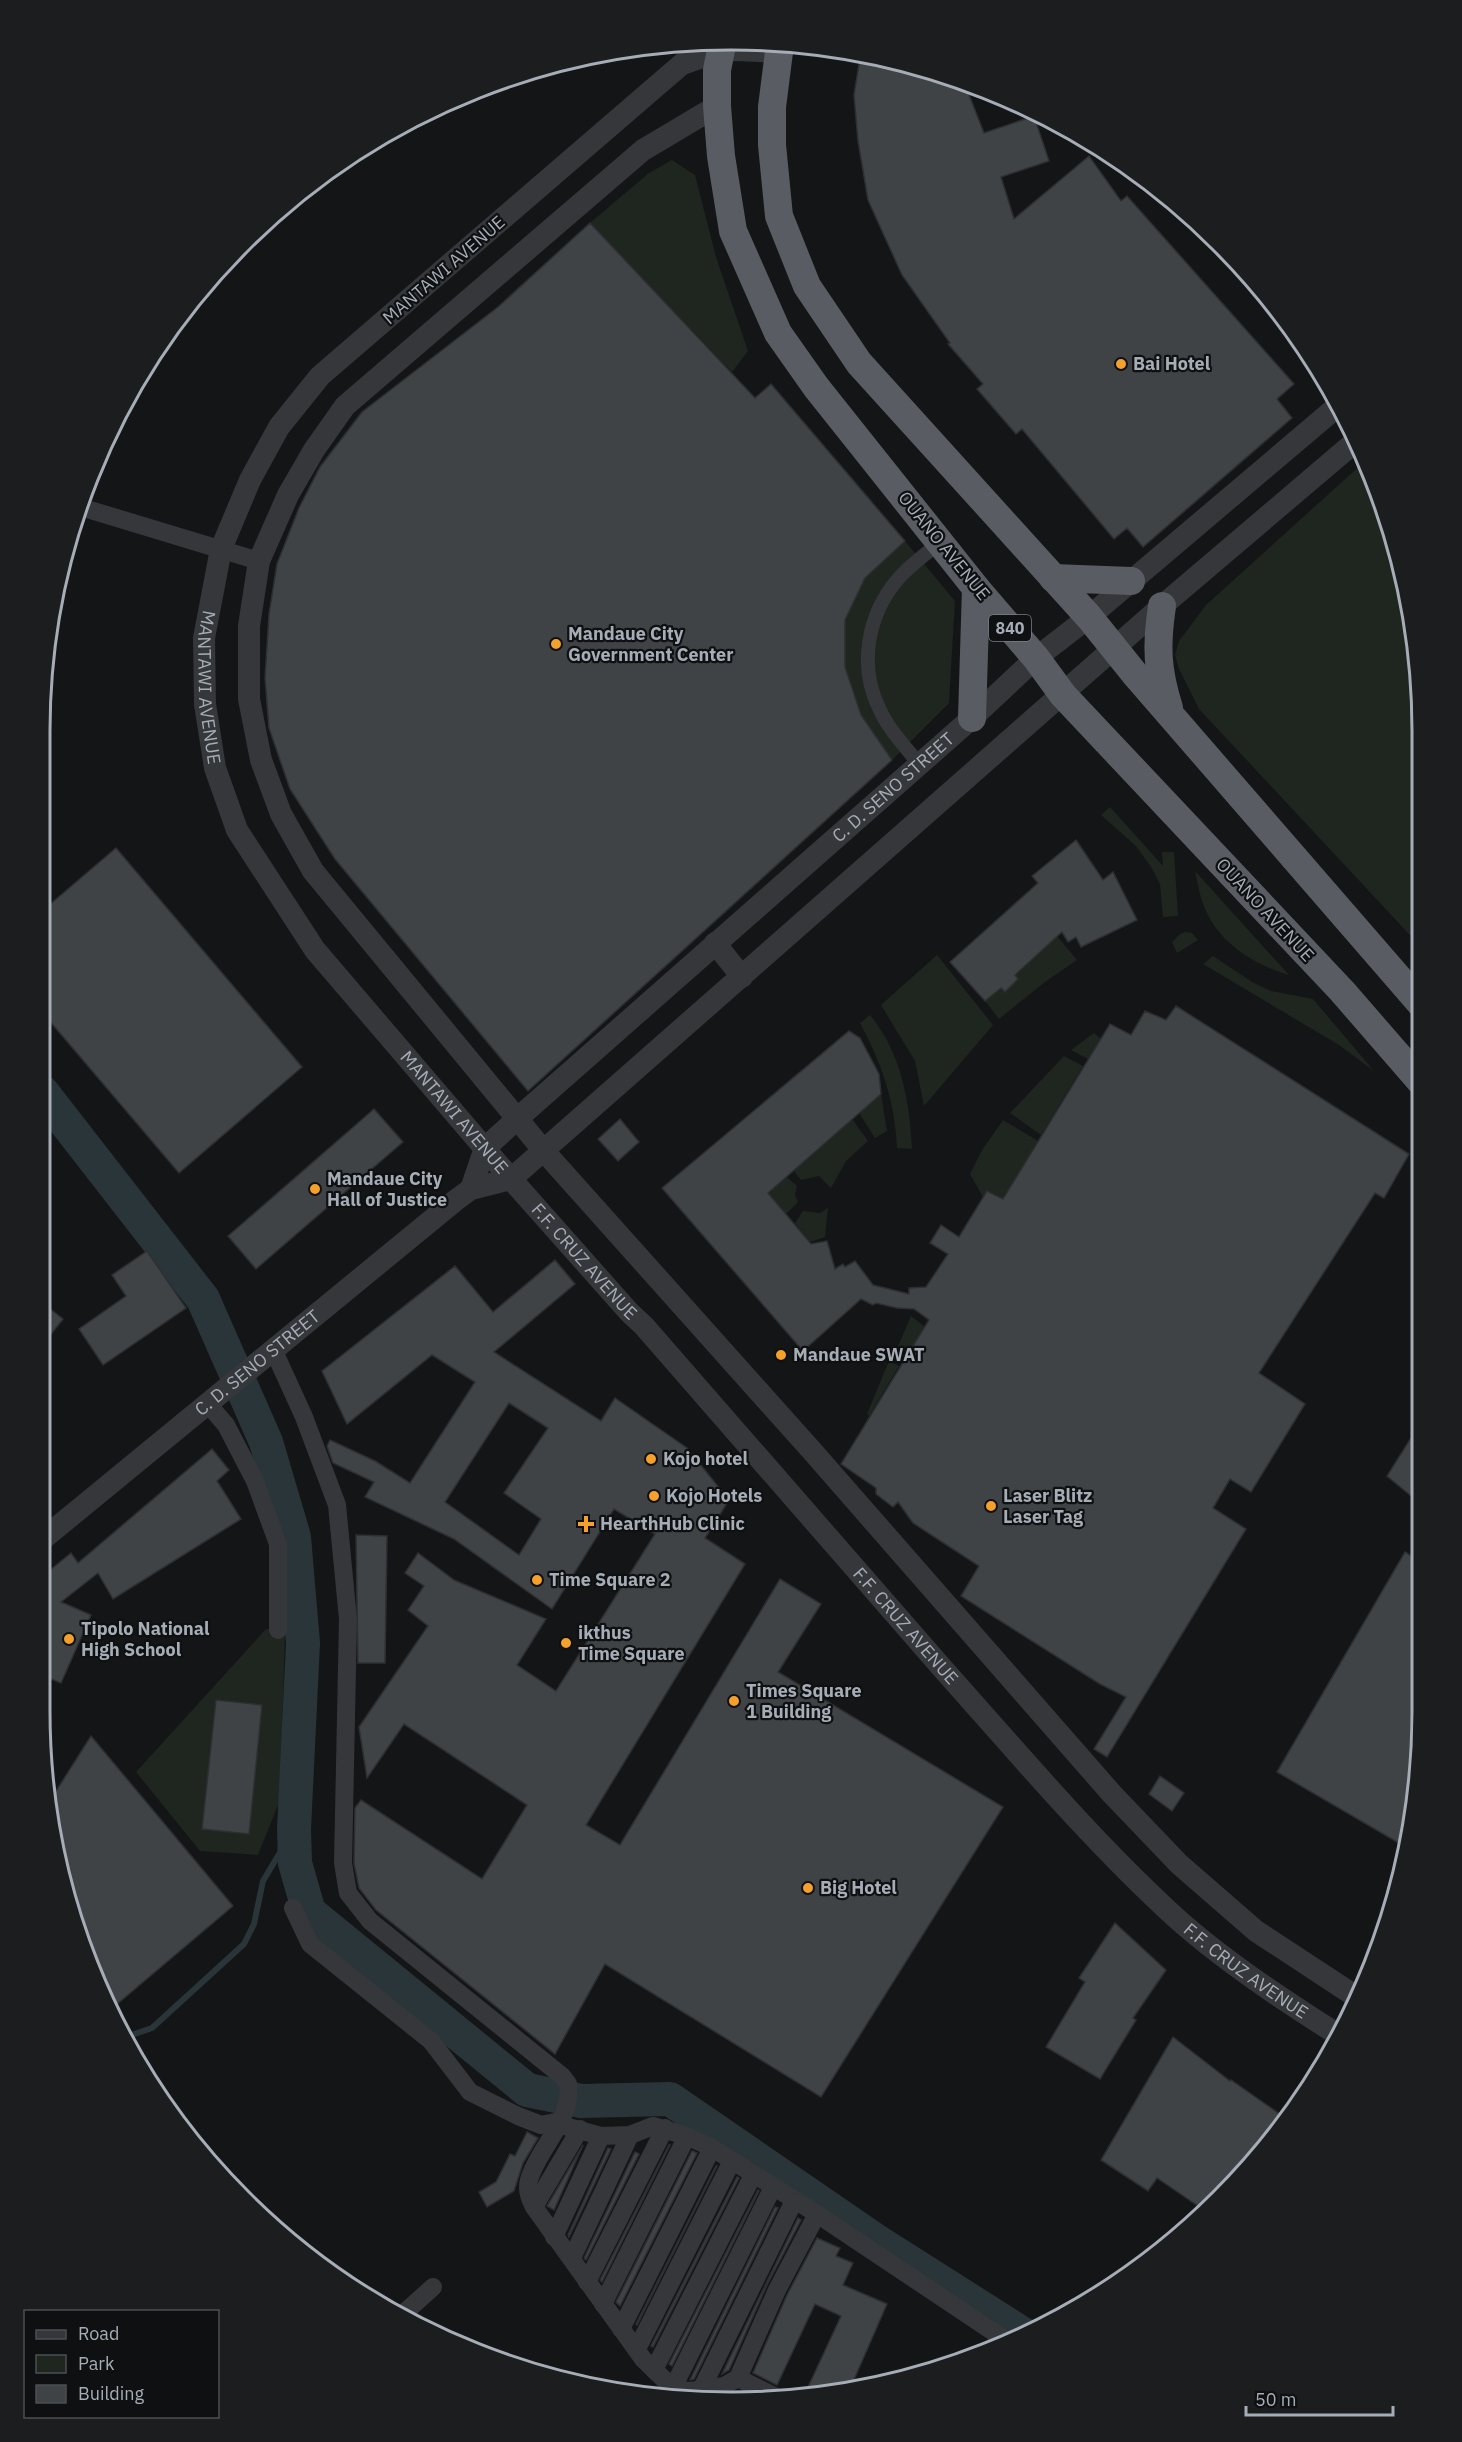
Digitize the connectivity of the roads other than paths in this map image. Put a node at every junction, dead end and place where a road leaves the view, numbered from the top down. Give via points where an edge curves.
1 (711, 50) edge
2 (721, 50) edge
3 (778, 51) edge
4 (717, 106) junction
5 (1332, 411) edge
6 (1350, 446) edge
7 (87, 509) edge
8 (940, 542) junction
9 (221, 549) junction
10 (259, 561) junction
11 (1053, 578) junction
12 (1131, 581) junction
13 (976, 588) junction
14 (1162, 606) junction
15 (1089, 617) junction
16 (1114, 650) junction
17 (1036, 658) junction
18 (1063, 695) junction
19 (1172, 716) junction
20 (972, 718) junction
21 (919, 764) junction
22 (715, 943) junction
23 (742, 977) junction
24 (1412, 992) edge
25 (1412, 1071) edge
26 (518, 1118) junction
27 (485, 1148) junction
28 (543, 1150) junction
29 (511, 1179) junction
30 (471, 1189) junction
31 (267, 1354) junction
32 (215, 1397) junction
33 (50, 1533) edge
34 (278, 1630) dead end
35 (293, 1908) dead end
36 (1351, 1993) edge
37 (1332, 2031) edge
38 (565, 2107) junction
39 (665, 2128) junction
40 (580, 2129) junction
41 (630, 2135) junction
42 (602, 2136) junction
43 (687, 2136) junction
44 (712, 2148) junction
45 (732, 2161) junction
46 (753, 2175) junction
47 (773, 2187) junction
48 (794, 2201) junction
49 (534, 2207) junction
50 (817, 2214) junction
51 (641, 2232) junction
52 (554, 2237) junction
53 (664, 2241) junction
54 (685, 2253) junction
55 (572, 2258) junction
56 (708, 2263) junction
57 (731, 2271) junction
58 (755, 2281) junction
59 (587, 2282) junction
60 (432, 2287) dead end
61 (777, 2290) junction
62 (603, 2304) junction
63 (407, 2310) edge
64 (621, 2329) junction
65 (1001, 2337) edge
66 (637, 2349) junction
67 (654, 2370) junction
68 (738, 2378) junction
69 (673, 2388) junction
70 (701, 2390) junction
71 (765, 2391) edge

1 - 9 street, MANTAWI AVENUE via 682,64 320,376 279,428 250,480
2 - 4 highway, OUANO AVENUE / 840
3 - 11 highway via 772,146 779,216 807,286 859,363
4 - 8 highway, OUANO AVENUE / 840 via 733,231 778,333 816,387
4 - 10 street, MANTAWI AVENUE via 644,150 345,406 288,495
5 - 12 street, C. D. SENO STREET
6 - 14 street, C. D. SENO STREET
7 - 9 street
8 - 13 highway, OUANO AVENUE / 840
8 - 21 street via 900,576 889,591 879,606 869,641 869,675 879,708
9 - 10 street
9 - 27 street, MANTAWI AVENUE via 204,638 205,704 215,768 237,830 315,950
10 - 26 street, MANTAWI AVENUE via 249,626 249,699 261,760 281,814 313,871
11 - 12 highway
11 - 15 highway
12 - 15 street, C. D. SENO STREET
13 - 17 highway, OUANO AVENUE / 840
13 - 20 highway
14 - 16 street, C. D. SENO STREET
14 - 19 highway via 1160,677
15 - 16 highway
15 - 17 street, C. D. SENO STREET
16 - 18 street, C. D. SENO STREET
16 - 19 highway
17 - 18 highway, OUANO AVENUE / 840
17 - 20 street, C. D. SENO STREET
18 - 23 street, C. D. SENO STREET
18 - 25 highway, OUANO AVENUE / 840
19 - 24 highway
20 - 21 street, C. D. SENO STREET
21 - 22 street, C. D. SENO STREET
22 - 23 street
22 - 26 street, C. D. SENO STREET
23 - 28 street, C. D. SENO STREET
26 - 27 street, C. D. SENO STREET
26 - 28 street, MANTAWI AVENUE
27 - 29 street, MANTAWI AVENUE
27 - 30 street, C. D. SENO STREET
28 - 29 street, C. D. SENO STREET
28 - 36 street, F.F. CRUZ AVENUE via 1112,1794 1179,1864 1256,1931
29 - 30 street, C. D. SENO STREET
29 - 37 street, F.F. CRUZ AVENUE via 1079,1822 1176,1918 1277,1997
30 - 31 street, C. D. SENO STREET
31 - 32 street, C. D. SENO STREET
31 - 38 street via 304,1417 337,1505 348,1619 344,1863 348,1893 370,1921 562,2076 568,2084
32 - 33 street, C. D. SENO STREET
32 - 34 street via 255,1481 278,1544
35 - 38 street via 310,1944 431,2041 470,2092 541,2125
38 - 40 street via 568,2127
38 - 49 street via 528,2181
39 - 41 street via 652,2126
39 - 43 street
39 - 59 street
40 - 42 street
40 - 49 street
41 - 42 street
41 - 55 street
42 - 52 street
43 - 44 street
43 - 51 street
44 - 45 street
44 - 53 street
45 - 46 street
45 - 54 street
46 - 47 street
46 - 56 street
47 - 48 street
47 - 57 street
48 - 50 street
48 - 58 street
49 - 52 street
50 - 61 street
50 - 65 street
51 - 53 street
51 - 62 street
52 - 55 street
53 - 54 street
53 - 64 street
54 - 56 street
54 - 66 street
55 - 59 street
56 - 57 street
56 - 67 street
57 - 58 street
57 - 69 street
58 - 61 street
58 - 70 street
59 - 62 street
60 - 63 street
61 - 68 street
62 - 64 street
64 - 66 street
66 - 67 street
67 - 69 street
68 - 70 street via 724,2386
68 - 71 street
69 - 70 street

